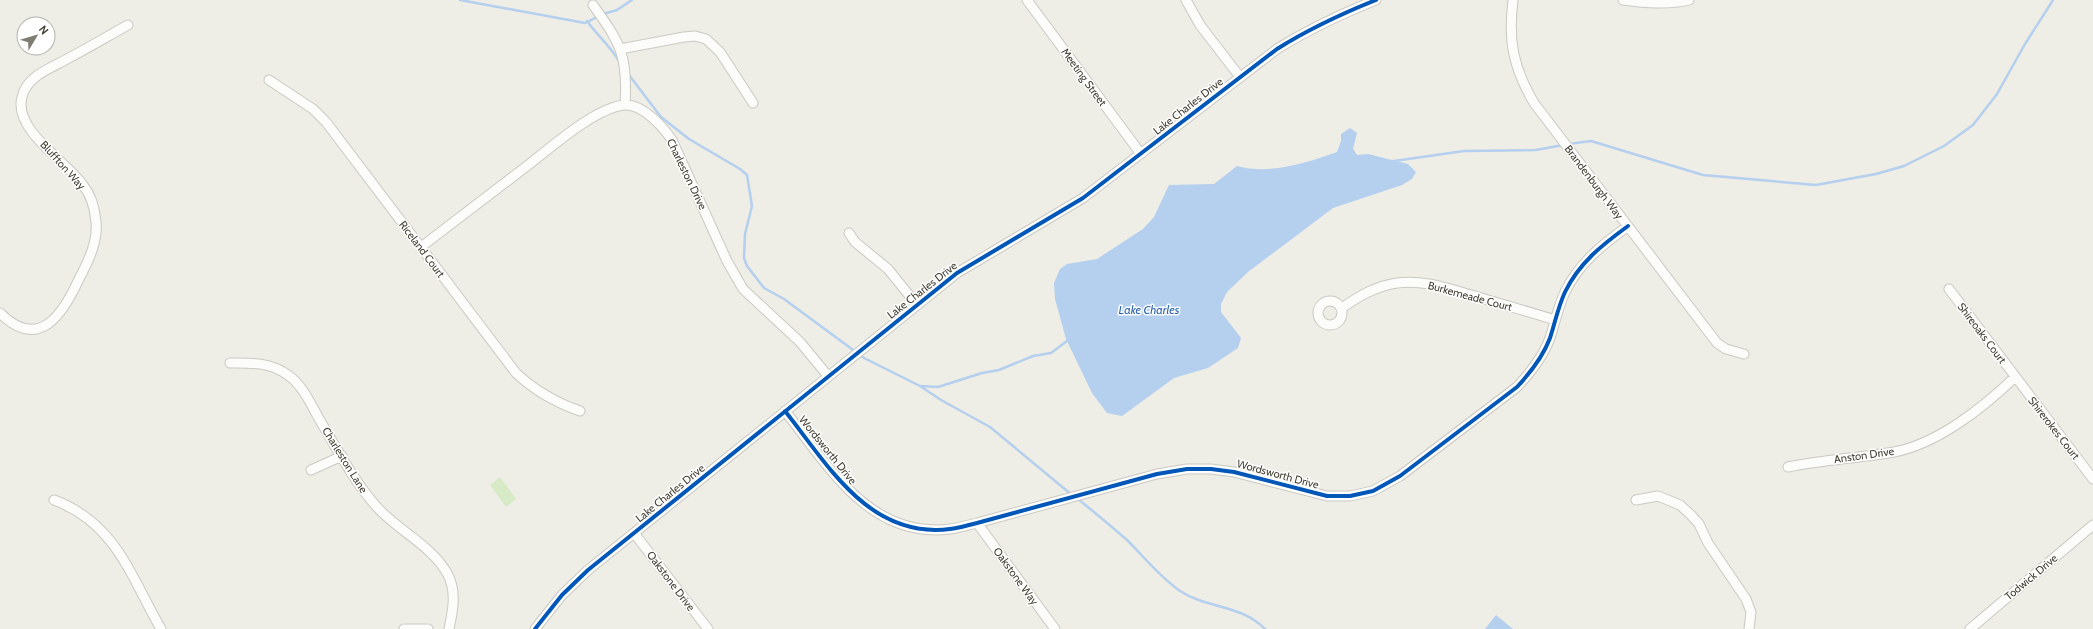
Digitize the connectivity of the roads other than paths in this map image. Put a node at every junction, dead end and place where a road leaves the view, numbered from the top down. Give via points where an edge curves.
1 (1027, 0) edge
2 (1186, 0) edge
3 (1376, 0) edge
4 (1513, 0) edge
5 (1623, 0) edge
6 (1689, 0) edge
7 (593, 5) dead end
8 (128, 25) dead end
9 (620, 49) junction
10 (1240, 77) junction
11 (269, 80) dead end
12 (754, 104) dead end
13 (626, 105) junction
14 (1141, 154) junction
15 (1628, 226) junction
16 (849, 233) dead end
17 (421, 247) junction
18 (1949, 289) dead end
19 (917, 305) junction
20 (1342, 308) dead end
21 (0, 313) edge
22 (1555, 320) junction
23 (1744, 354) dead end
24 (230, 363) dead end
25 (828, 376) junction
26 (2014, 377) junction
27 (580, 411) dead end
28 (785, 411) junction
29 (342, 456) junction
30 (1788, 467) dead end
31 (311, 470) dead end
32 (2093, 479) edge
33 (54, 500) dead end
34 (1636, 500) dead end
35 (977, 523) junction
36 (2093, 525) edge
37 (634, 533) junction
38 (161, 629) edge
39 (404, 629) edge
40 (428, 629) edge
41 (449, 629) edge
42 (535, 629) edge
43 (708, 629) edge
44 (1055, 629) edge
45 (1749, 629) edge
46 (1970, 629) edge

1 - 14 street, Meeting Street
2 - 10 street via 1200,25
3 - 10 street, Lake Charles Drive via 1307,30
4 - 15 street, Brandenburgh Way via 1510,38 1521,81 1534,103
5 - 6 street via 1649,4
7 - 9 street
8 - 21 street, Bluffton Way via 39,75 24,91 20,105 23,119 84,186 94,211 95,238 87,263 68,303 49,323 41,328 24,328 6,320
9 - 12 street via 684,37 706,39 720,52
9 - 13 street via 625,70
10 - 14 street, Lake Charles Drive
11 - 17 street, Riceland Court via 313,109 326,122
13 - 17 street via 598,114
13 - 25 street, Charleston Drive via 650,115 662,126 683,161 727,261 743,289 800,342
14 - 19 street, Lake Charles Drive via 1083,198 957,273
15 - 22 street, Wordsworth Drive via 1601,246 1581,267 1565,292
15 - 23 street, Brandenburgh Way via 1717,342
16 - 19 street via 855,242 888,268
17 - 27 street, Riceland Court via 516,373 545,394
18 - 26 street, Shireoaks Court
19 - 25 street, Lake Charles Drive
20 - 22 street, Burkemeade Court via 1378,288 1418,282
22 - 35 street, Wordsworth Drive via 1541,357 1518,386 1400,476 1373,491 1350,496 1327,496 1234,472 1187,469 1157,474
24 - 29 street, Charleston Lane via 265,364 298,383
25 - 28 street, Lake Charles Drive
26 - 30 street, Anston Drive via 1961,421 1932,440 1895,452
26 - 32 street, Shirerokes Court
28 - 35 street, Wordsworth Drive via 847,489 876,513 900,524 925,529 950,529
28 - 37 street, Lake Charles Drive
29 - 31 street
29 - 41 street, Charleston Lane via 357,482 377,507 437,560 446,572 453,585 453,609
33 - 38 street via 68,505 114,543
34 - 45 street via 1658,496 1680,505 1699,524 1708,543 1746,599 1751,612
35 - 44 street, Oakstone Way
36 - 46 street, Todwick Drive
37 - 42 street, Lake Charles Drive via 562,595
37 - 43 street, Oakstone Drive
39 - 40 street

